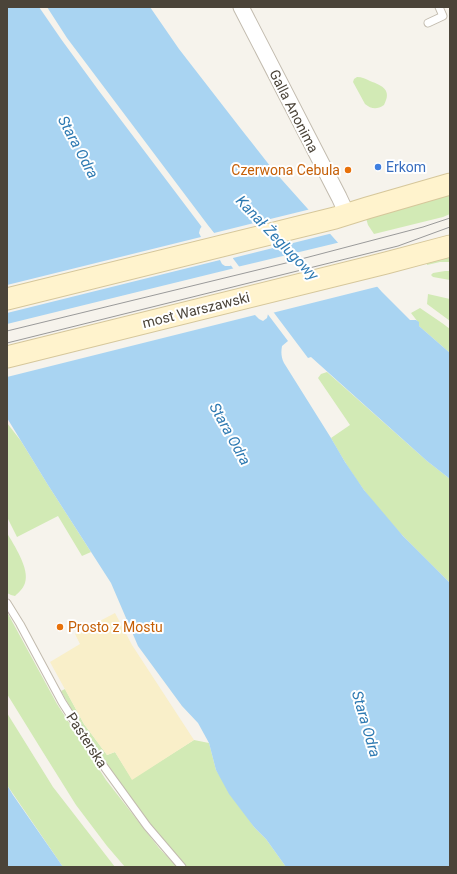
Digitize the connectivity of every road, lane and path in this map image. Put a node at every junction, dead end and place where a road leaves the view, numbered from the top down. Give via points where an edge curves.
1 (241, 7) edge
2 (439, 7) edge
3 (428, 23) dead end
4 (450, 184) edge
5 (341, 216) junction
6 (450, 246) edge
7 (7, 299) edge
8 (7, 357) edge
9 (7, 603) edge
10 (182, 867) edge

1 - 5 street, Galla Anonima via 339,197
2 - 3 lane via 443,16
4 - 5 main road
5 - 7 main road
6 - 8 main road, most Warszawski
9 - 10 lane, Pasterska via 62,702 97,757 147,826

